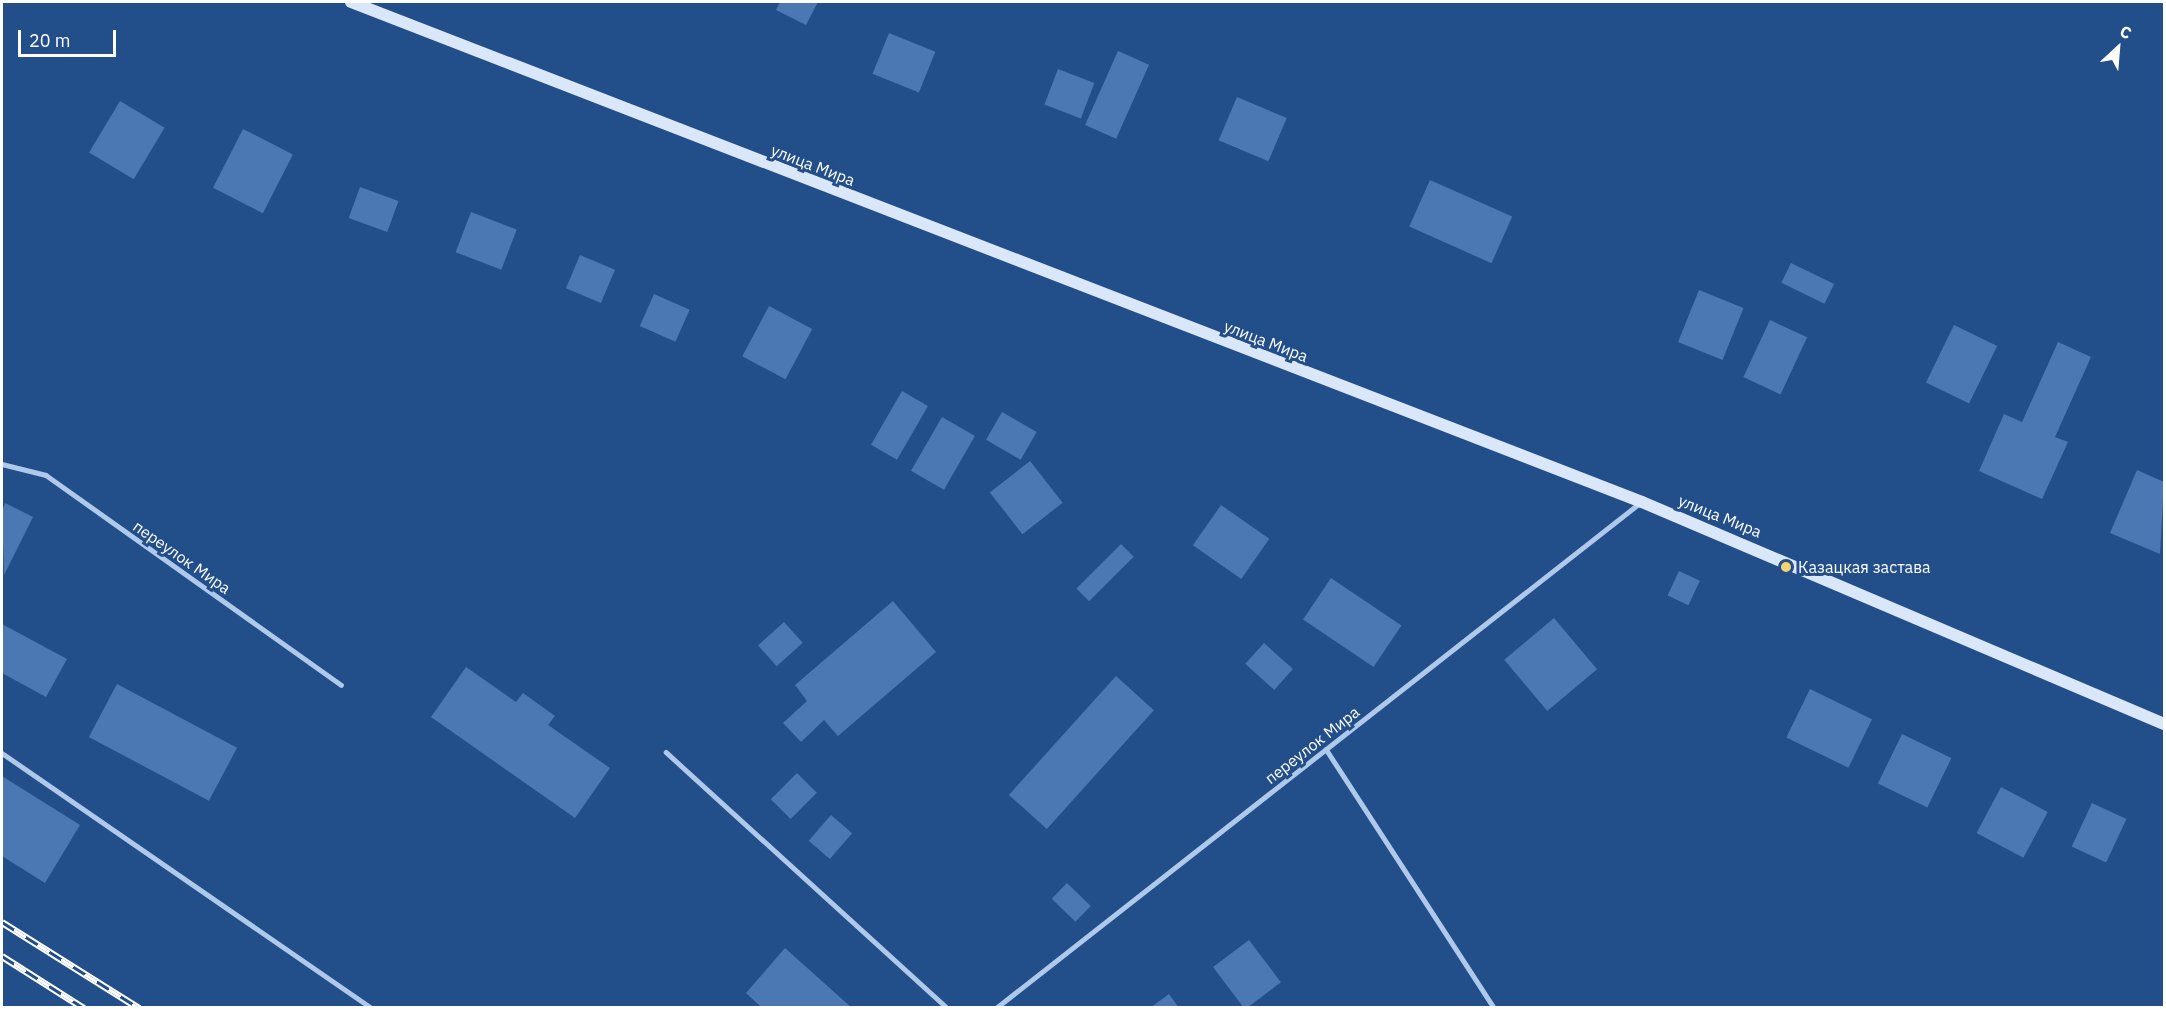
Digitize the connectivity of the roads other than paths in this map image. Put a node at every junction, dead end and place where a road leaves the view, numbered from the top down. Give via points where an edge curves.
1 (351, 2) edge
2 (2, 464) edge
3 (1641, 502) junction
4 (341, 685) dead end
5 (2164, 724) edge
6 (1326, 749) junction
7 (666, 752) dead end
8 (2, 753) edge
9 (372, 1008) edge
10 (947, 1008) edge
11 (996, 1008) edge
12 (1494, 1008) edge

1 - 3 main road, улица Мира
2 - 4 lane, переулок Мира via 46,475
3 - 5 main road, улица Мира
3 - 6 lane, переулок Мира
6 - 11 lane, переулок Мира
6 - 12 lane
7 - 10 lane
8 - 9 lane

